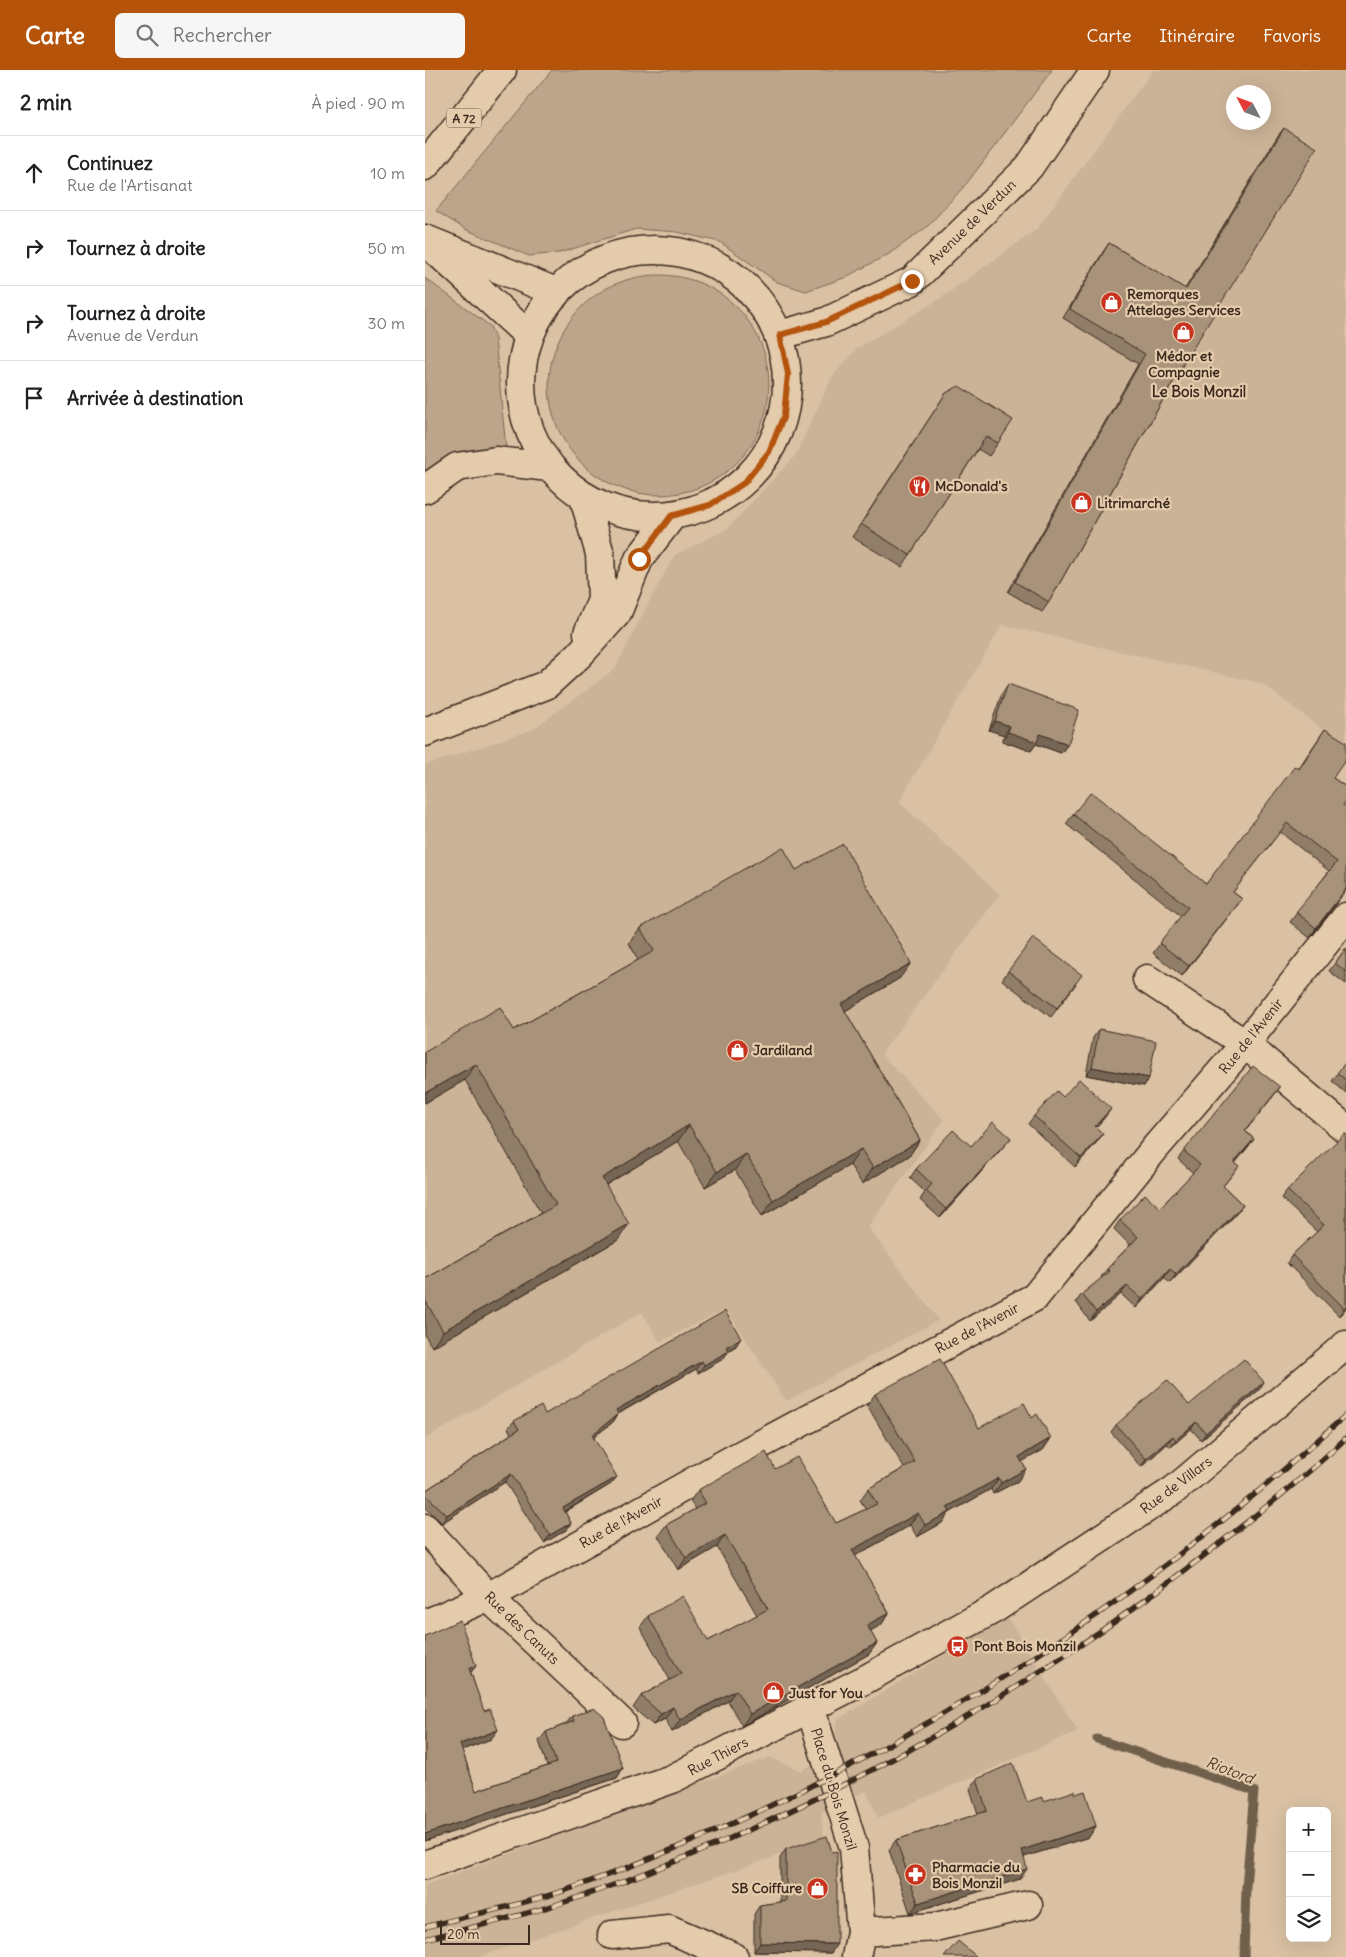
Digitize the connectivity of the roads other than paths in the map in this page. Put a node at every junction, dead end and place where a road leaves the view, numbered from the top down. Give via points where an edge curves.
1 (502, 70) edge
2 (1095, 70) edge
3 (425, 166) edge
4 (425, 240) edge
5 (556, 292) junction
6 (528, 335) junction
7 (780, 335) junction
8 (549, 467) junction
9 (425, 490) edge
10 (584, 498) junction
11 (671, 516) junction
12 (579, 655) junction
13 (425, 732) edge
14 (1346, 916) edge
15 (1147, 978) dead end
16 (1245, 1044) junction
17 (1346, 1129) edge
18 (1346, 1344) edge
19 (425, 1528) edge
20 (488, 1597) junction
21 (994, 1609) joint
22 (425, 1624) edge
23 (810, 1707) junction
24 (622, 1723) dead end
25 (425, 1865) edge
26 (1028, 1904) dead end
27 (612, 1935) dead end
28 (859, 1944) edge
29 (734, 1957) edge

1 - 3 main road, A 72
2 - 7 main road, Avenue de Verdun via 1029,167 912,281 826,322
4 - 5 main road
4 - 6 main road
5 - 6 main road
5 - 7 main road via 592,264 635,250 680,251 722,267 757,296
6 - 8 main road via 520,381 524,408 527,426
7 - 11 main road via 788,374 784,415 769,452 744,483 710,505
8 - 9 main road via 496,461 457,467
8 - 10 main road
10 - 11 main road via 612,511 634,516
10 - 12 main road via 600,554 602,600
11 - 12 main road via 639,559 617,613
12 - 13 main road via 546,686
14 - 16 main road, Rue de l'Avenir
15 - 16 main road
16 - 17 main road
16 - 20 main road, Rue de l'Avenir via 1156,1146 1035,1297 726,1463
18 - 21 main road, Rue de Villars via 1174,1490
19 - 20 main road, Rue des Canuts
20 - 22 main road, Rue de l'Avenir
20 - 24 main road, Rue des Canuts
21 - 23 main road, Rue Thiers
23 - 25 main road, Rue Thiers via 673,1779
23 - 28 main road, Place du Bois Monzil via 854,1848
26 - 28 main road, Place du Bois Monzil
27 - 29 main road via 669,1929

